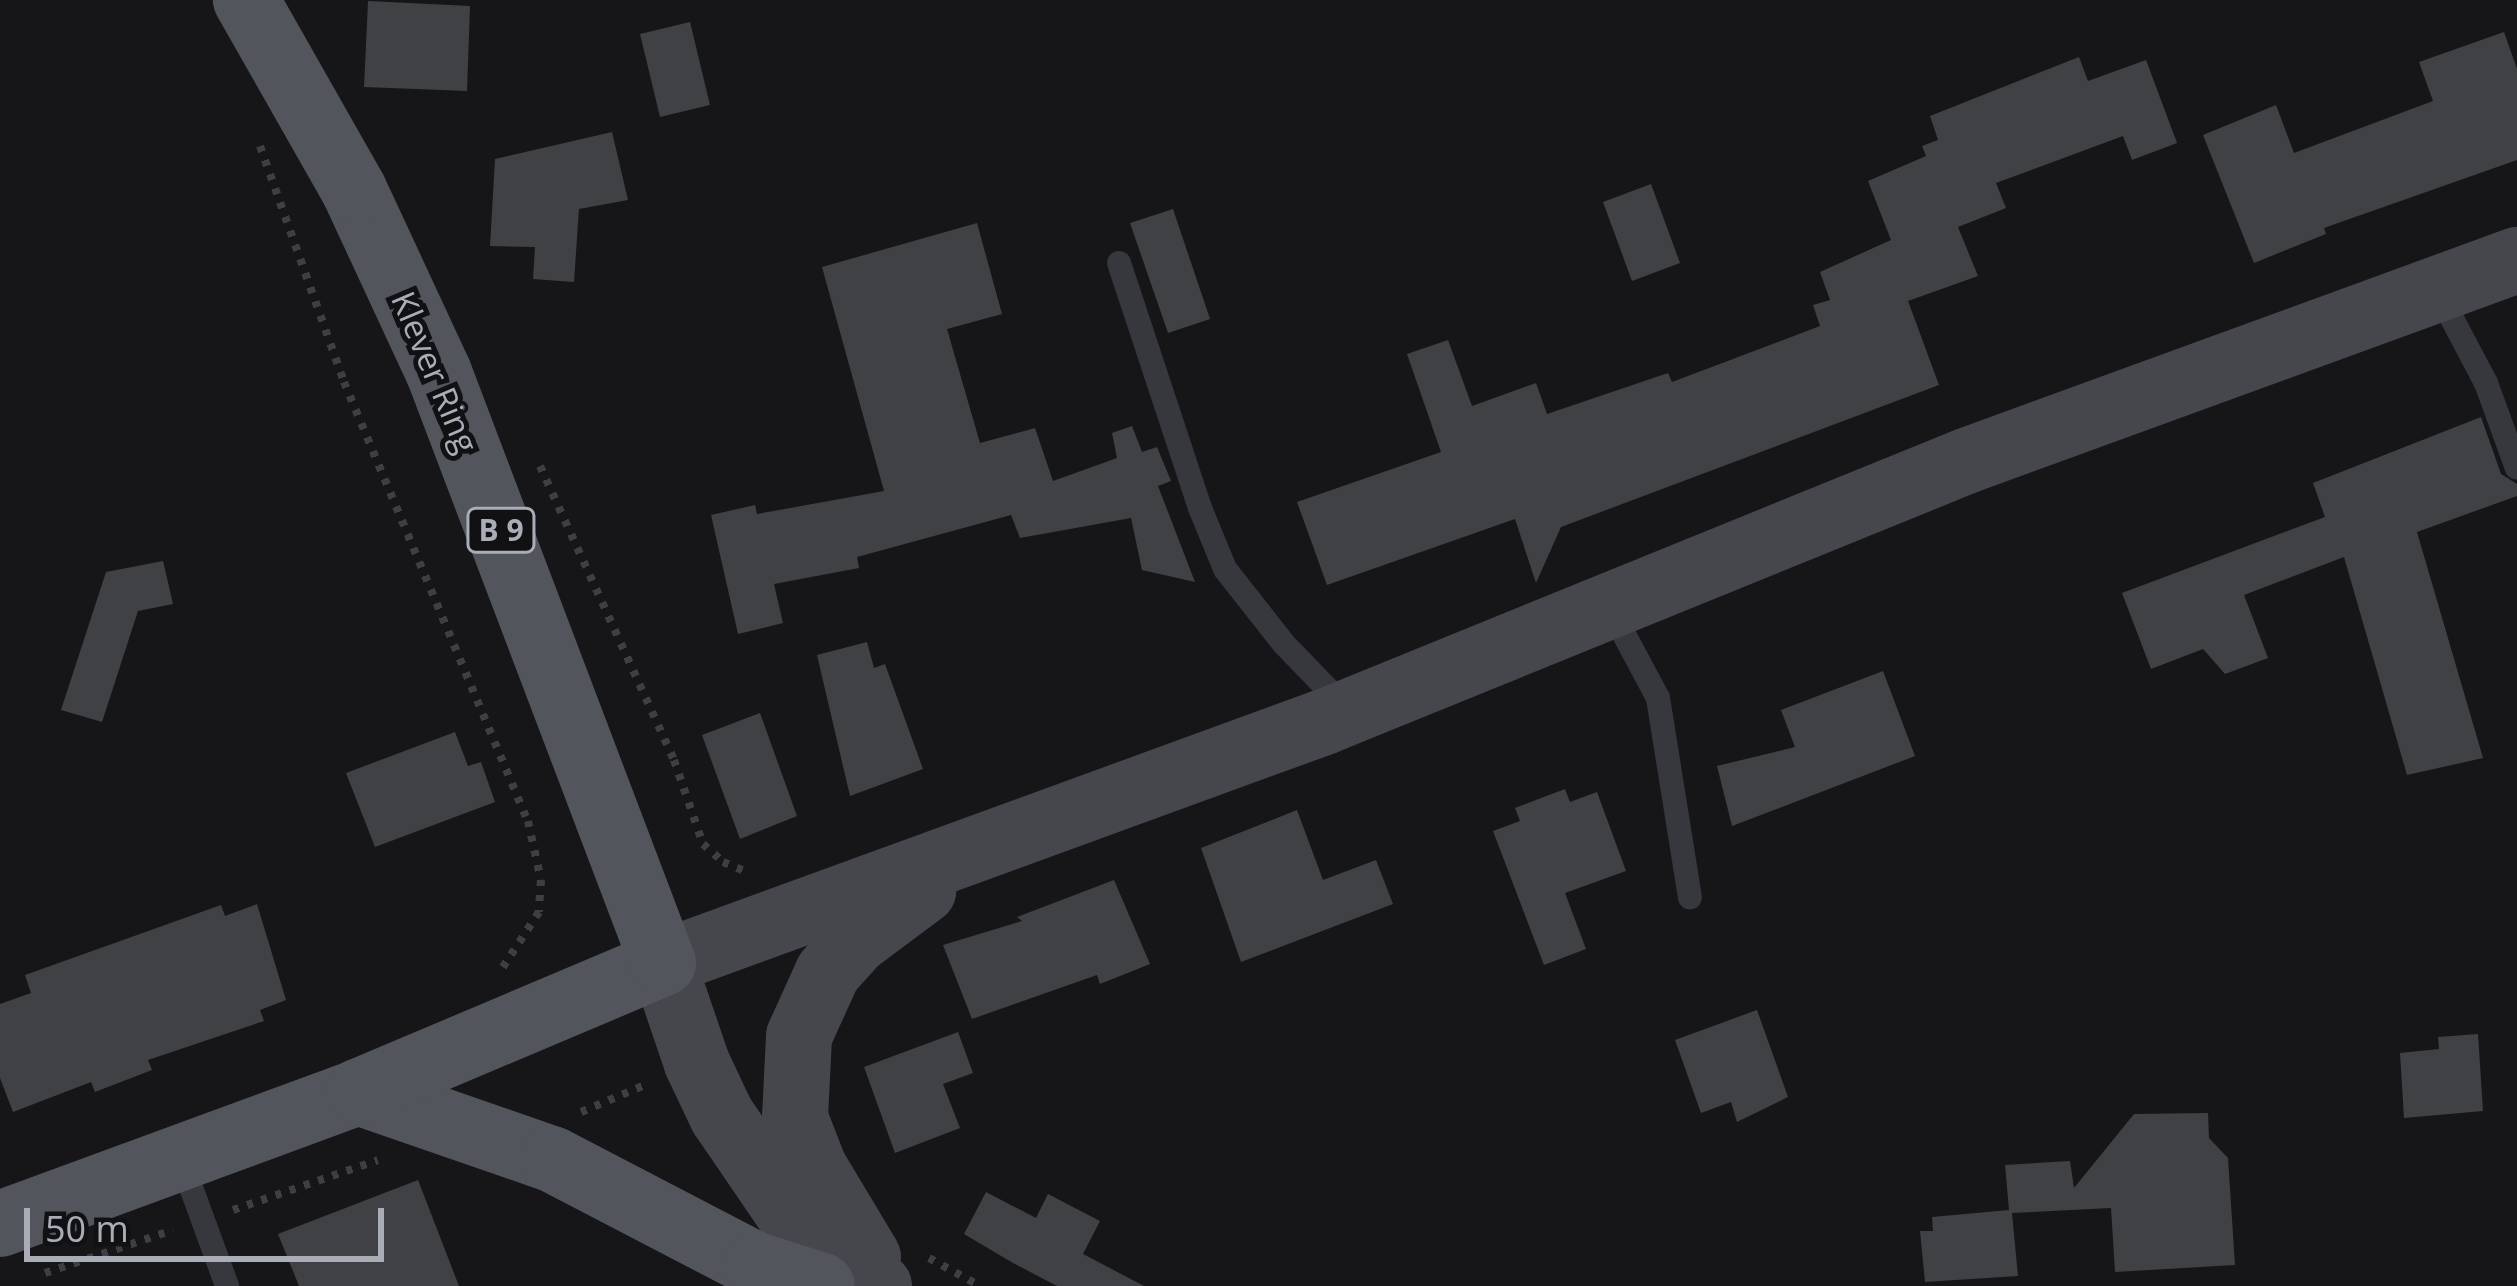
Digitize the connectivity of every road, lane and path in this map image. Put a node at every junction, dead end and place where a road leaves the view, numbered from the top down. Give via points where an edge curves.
1 (246, 0) edge
2 (255, 134) dead end
3 (2517, 260) edge
4 (1120, 263) dead end
5 (2437, 290) junction
6 (2517, 468) edge
7 (1610, 608) junction
8 (635, 672) dead end
9 (1350, 711) junction
10 (1004, 843) junction
11 (753, 884) dead end
12 (1690, 898) dead end
13 (514, 956) dead end
14 (663, 963) junction
15 (358, 1092) junction
16 (396, 1153) dead end
17 (180, 1158) junction
18 (203, 1220) junction
19 (14, 1251) edge
20 (227, 1286) edge
21 (822, 1286) edge
22 (882, 1286) edge

1 - 14 main road, Klever Ring / B 9 via 354,190 439,373
2 - 13 path via 344,382 528,821 539,912
3 - 5 street
4 - 9 lane via 1225,569
5 - 6 lane via 2486,383
5 - 7 street via 1966,460
7 - 9 street
7 - 12 lane via 1658,698
8 - 11 path via 704,844 747,871
9 - 10 street
10 - 14 street
10 - 22 street via 897,906 856,941 828,972 799,1036 794,1097 802,1142
14 - 15 main road
14 - 22 street via 722,1116 791,1217
15 - 17 main road
15 - 21 main road via 552,1160 756,1265
16 - 18 path
17 - 18 lane
17 - 19 main road
18 - 19 path
18 - 20 lane

